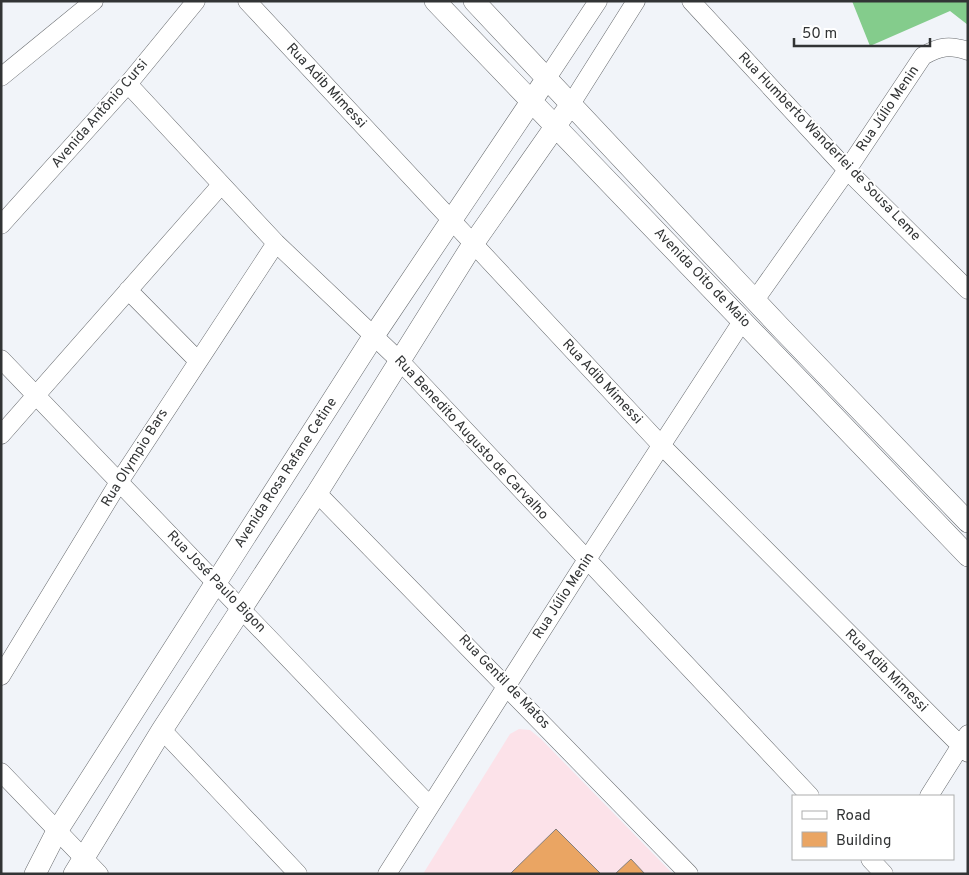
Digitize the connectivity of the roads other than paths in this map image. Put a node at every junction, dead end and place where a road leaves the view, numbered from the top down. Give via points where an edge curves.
1 (94, 1) edge
2 (196, 1) edge
3 (247, 1) edge
4 (435, 1) edge
5 (474, 1) edge
6 (598, 1) edge
7 (636, 1) edge
8 (691, 1) edge
9 (968, 51) edge
10 (1, 77) edge
11 (547, 78) junction
12 (128, 84) junction
13 (531, 100) junction
14 (571, 104) junction
15 (557, 126) junction
16 (847, 170) junction
17 (221, 185) junction
18 (451, 222) junction
19 (1, 225) edge
20 (276, 243) junction
21 (473, 244) junction
22 (128, 290) junction
23 (968, 290) edge
24 (755, 300) junction
25 (743, 320) junction
26 (373, 337) junction
27 (1, 358) edge
28 (198, 360) junction
29 (399, 360) junction
30 (37, 395) junction
31 (1, 434) edge
32 (662, 446) junction
33 (119, 482) junction
34 (317, 492) junction
35 (968, 522) edge
36 (968, 556) edge
37 (586, 561) junction
38 (216, 583) junction
39 (241, 609) junction
40 (1, 676) edge
41 (507, 685) junction
42 (162, 730) junction
43 (965, 744) edge
44 (1, 772) edge
45 (809, 795) edge
46 (930, 795) edge
47 (430, 806) junction
48 (57, 831) junction
49 (78, 866) edge
50 (35, 874) edge
51 (99, 874) edge
52 (298, 874) edge
53 (387, 874) edge
54 (689, 874) edge

1 - 10 street
2 - 12 street, Avenida Antônio Cursi
3 - 18 street, Rua Adib Mimessi
4 - 13 street, Avenida Oito de Maio
5 - 11 street, Avenida Oito de Maio
6 - 11 street
7 - 14 street
8 - 16 street, Rua Humberto Wanderlei de Sousa Leme
9 - 16 street, Rua Júlio Menin via 943,46 924,56
11 - 13 street, Avenida Rosa Rafane Cetine
11 - 14 street, Avenida Oito de Maio
12 - 17 street, Rua Benedito Augusto de Carvalho
12 - 19 street, Avenida Antônio Cursi
13 - 15 street, Avenida Oito de Maio
13 - 18 street, Avenida Rosa Rafane Cetine
14 - 15 street
14 - 24 street, Avenida Oito de Maio
15 - 21 street
15 - 25 street, Avenida Oito de Maio
16 - 23 street, Rua Humberto Wanderlei de Sousa Leme
16 - 24 street, Rua Júlio Menin
17 - 20 street, Rua Benedito Augusto de Carvalho
17 - 22 street
18 - 21 street, Rua Adib Mimessi
18 - 26 street, Avenida Rosa Rafane Cetine
20 - 26 street, Rua Benedito Augusto de Carvalho
20 - 28 street, Rua Olympio Bars
21 - 29 street
21 - 32 street, Rua Adib Mimessi
22 - 28 street
22 - 30 street
24 - 35 street, Avenida Oito de Maio
25 - 32 street, Rua Júlio Menin
25 - 36 street, Avenida Oito de Maio
26 - 29 street, Rua Benedito Augusto de Carvalho
26 - 38 street, Avenida Rosa Rafane Cetine
27 - 30 street, Rua José Paulo Bigon
28 - 33 street, Rua Olympio Bars
29 - 34 street
29 - 37 street, Rua Benedito Augusto de Carvalho
30 - 31 street
30 - 33 street, Rua José Paulo Bigon
32 - 37 street, Rua Júlio Menin
32 - 43 street, Rua Adib Mimessi
33 - 38 street, Rua José Paulo Bigon
33 - 40 street, Rua Olympio Bars
34 - 39 street
34 - 41 street, Rua Gentil de Matos
37 - 41 street, Rua Júlio Menin
37 - 45 street, Rua Benedito Augusto de Carvalho
38 - 39 street, Rua José Paulo Bigon
38 - 48 street, Avenida Rosa Rafane Cetine
39 - 42 street
39 - 47 street, Rua José Paulo Bigon
41 - 47 street, Rua Júlio Menin
41 - 54 street, Rua Gentil de Matos
42 - 49 street
42 - 52 street
43 - 46 street
44 - 48 street
47 - 53 street, Rua Júlio Menin
48 - 49 street
48 - 50 street, Avenida Rosa Rafane Cetine
49 - 51 street

